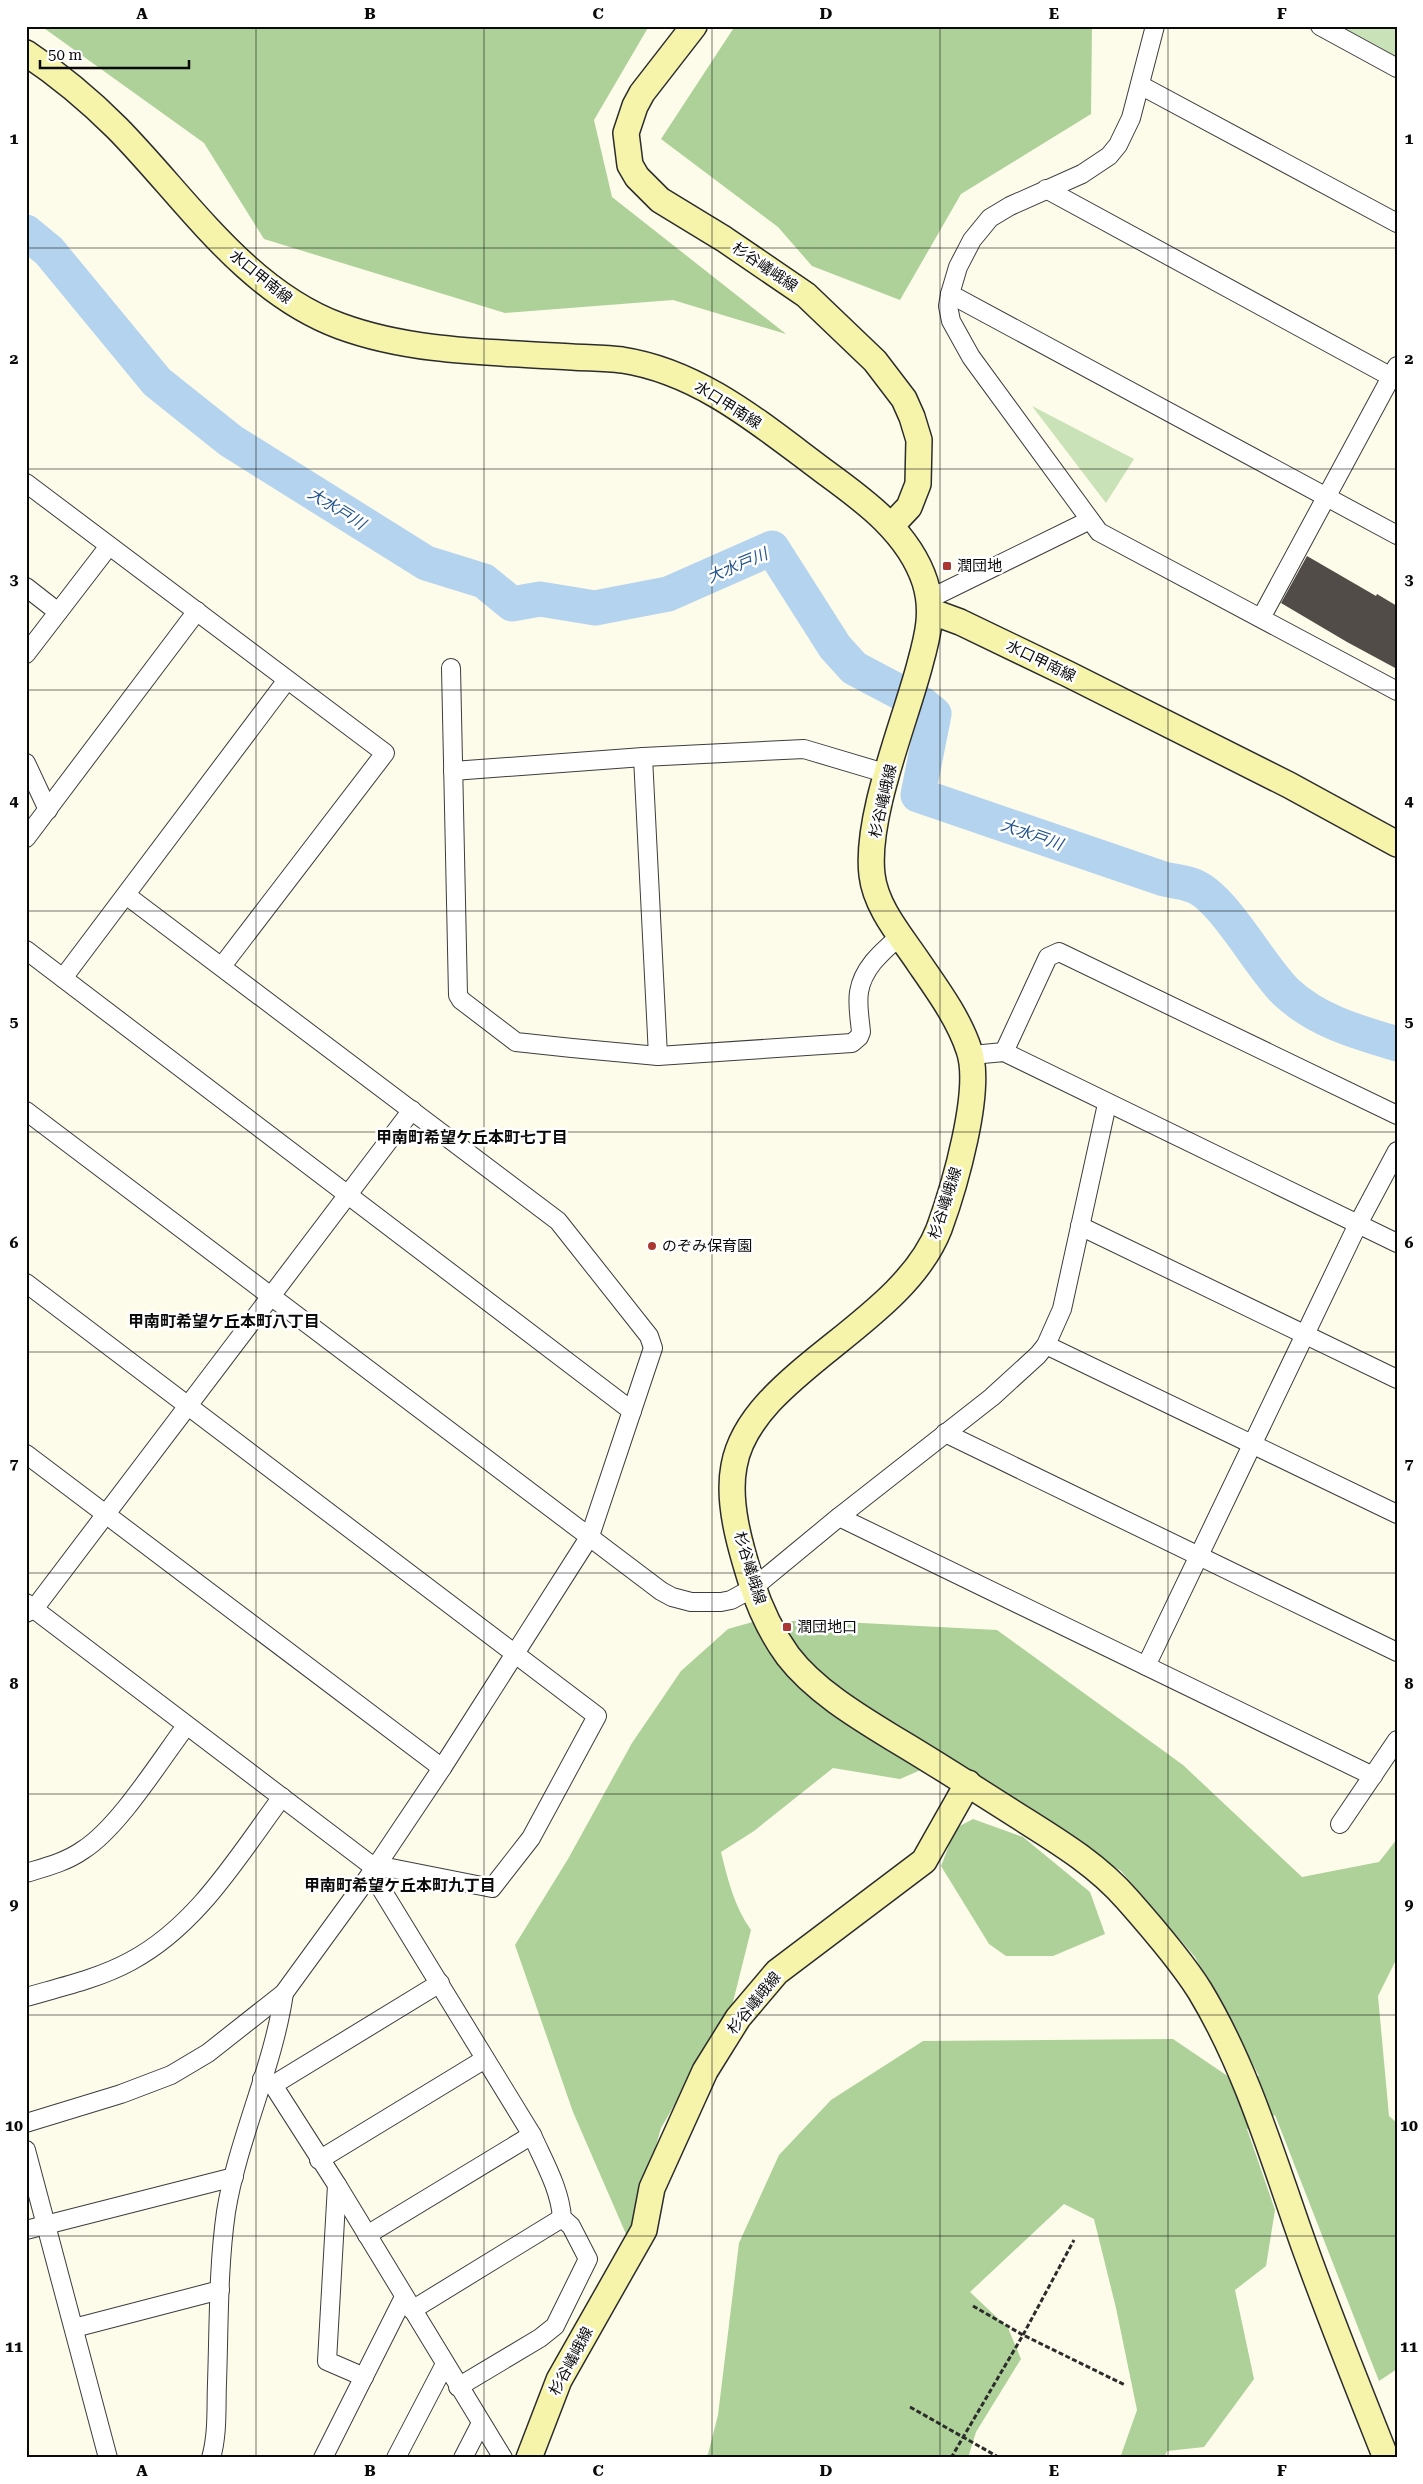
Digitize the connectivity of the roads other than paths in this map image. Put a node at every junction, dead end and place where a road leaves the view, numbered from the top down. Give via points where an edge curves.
1 (694, 26) edge
2 (1155, 26) edge
3 (1320, 26) edge
4 (26, 53) edge
5 (1397, 68) edge
6 (1140, 85) junction
7 (1046, 190) junction
8 (1397, 223) edge
9 (950, 294) junction
10 (1395, 374) edge
11 (26, 483) edge
12 (1327, 498) junction
13 (1090, 520) junction
14 (891, 526) junction
15 (1397, 535) edge
16 (109, 546) junction
17 (26, 587) edge
18 (930, 605) junction
19 (197, 611) junction
20 (58, 612) junction
21 (1261, 618) junction
22 (26, 654) edge
23 (451, 668) dead end
24 (288, 680) junction
25 (1397, 691) edge
26 (643, 758) junction
27 (26, 763) edge
28 (453, 771) junction
29 (888, 774) junction
30 (48, 810) junction
31 (26, 838) edge
32 (1397, 844) edge
33 (126, 895) junction
34 (901, 935) junction
35 (26, 950) edge
36 (222, 966) junction
37 (63, 978) junction
38 (1004, 1052) junction
39 (972, 1055) junction
40 (658, 1056) junction
41 (1107, 1104) junction
42 (412, 1110) junction
43 (26, 1111) edge
44 (1397, 1116) edge
45 (1397, 1151) edge
46 (347, 1196) junction
47 (1358, 1224) junction
48 (1080, 1226) junction
49 (1397, 1243) edge
50 (26, 1283) edge
51 (271, 1297) junction
52 (1306, 1334) junction
53 (1046, 1345) junction
54 (1397, 1379) edge
55 (188, 1406) junction
56 (632, 1411) junction
57 (945, 1433) junction
58 (1252, 1446) junction
59 (26, 1454) edge
60 (106, 1514) junction
61 (1397, 1514) edge
62 (839, 1516) junction
63 (590, 1536) junction
64 (1198, 1557) junction
65 (753, 1588) junction
66 (29, 1608) edge
67 (1397, 1652) edge
68 (516, 1653) junction
69 (1146, 1666) junction
70 (186, 1726) junction
71 (1397, 1740) edge
72 (442, 1768) junction
73 (1373, 1776) junction
74 (968, 1783) junction
75 (282, 1797) junction
76 (1340, 1824) dead end
77 (375, 1868) junction
78 (26, 1873) edge
79 (440, 1983) junction
80 (284, 1993) junction
81 (26, 1997) edge
82 (485, 2059) junction
83 (267, 2082) junction
84 (26, 2123) edge
85 (532, 2135) junction
86 (26, 2150) edge
87 (319, 2160) junction
88 (234, 2177) junction
89 (337, 2185) junction
90 (562, 2218) junction
91 (46, 2225) junction
92 (26, 2230) edge
93 (367, 2236) junction
94 (220, 2290) junction
95 (408, 2304) junction
96 (74, 2328) junction
97 (444, 2364) junction
98 (364, 2377) junction
99 (458, 2387) junction
100 (481, 2423) junction
101 (108, 2458) edge
102 (211, 2458) edge
103 (323, 2458) edge
104 (396, 2458) edge
105 (463, 2458) edge
106 (503, 2458) edge
107 (528, 2458) edge
108 (1386, 2458) edge

1 - 14 main road, 杉谷嶬峨線 via 635,106 626,133 630,165 660,200 806,295 875,361 898,392 912,418 919,440 920,460 918,484 909,507
2 - 6 street
3 - 5 street
4 - 14 main road, 水口甲南線 via 56,74 115,126 226,249 289,301 338,326 403,343 473,351 626,360 682,377 737,407 853,492
6 - 7 street via 1126,133 1109,156 1082,174
6 - 8 street
7 - 9 street via 990,218 964,253
7 - 10 street
9 - 12 street
9 - 13 street via 948,306 959,339
10 - 12 street
11 - 16 street
12 - 15 street
12 - 21 street
13 - 18 street
13 - 21 street via 1099,532
14 - 18 main road, 水口甲南線 via 921,572
16 - 19 street
16 - 20 street
17 - 20 street
18 - 29 main road, 杉谷嶬峨線 via 929,630
18 - 32 main road, 水口甲南線 via 1289,785
19 - 24 street
19 - 30 street
20 - 22 street
21 - 25 street
23 - 28 street
24 - 33 street
24 - 36 street via 385,753
26 - 28 street
26 - 29 street via 804,749
26 - 40 street
27 - 30 street
28 - 40 street via 458,996 516,1042
29 - 34 main road, 杉谷嶬峨線 via 870,864 874,888
30 - 31 street
33 - 36 street
33 - 37 street
34 - 39 main road, 杉谷嶬峨線 via 935,986
34 - 40 street via 879,954 866,974 859,992 861,1032 852,1043
35 - 37 street
36 - 42 street
37 - 46 street
38 - 39 street
38 - 41 street
38 - 44 street via 1048,957 1059,952
39 - 65 main road, 杉谷嶬峨線 via 973,1090 964,1139 936,1236 912,1276 885,1304 786,1386 752,1423 738,1451 732,1470 736,1524
41 - 47 street
41 - 48 street
42 - 46 street
42 - 56 street via 558,1221 649,1336 653,1348
43 - 51 street
45 - 47 street
46 - 51 street
46 - 56 street
47 - 49 street
47 - 52 street
48 - 52 street
48 - 53 street via 1062,1309
50 - 55 street
51 - 55 street
51 - 63 street
52 - 54 street
52 - 58 street
53 - 57 street via 1025,1369
53 - 58 street
55 - 60 street
55 - 68 street
56 - 63 street
57 - 62 street
57 - 64 street
58 - 61 street
58 - 64 street
59 - 60 street
60 - 66 street
60 - 72 street
62 - 65 street
62 - 69 street
63 - 65 street via 672,1598 721,1602
63 - 68 street
64 - 67 street
64 - 69 street
65 - 74 main road, 杉谷嶬峨線 via 787,1655 808,1678 881,1730
66 - 70 street
68 - 72 street
68 - 77 street via 597,1716 531,1838 492,1888 391,1868
69 - 73 street
70 - 75 street
70 - 78 street via 97,1840 68,1859
71 - 73 street
72 - 77 street
73 - 76 street
74 - 107 main road, 杉谷嶬峨線 via 924,1861 777,1972 738,2018 705,2071 652,2188 644,2230 559,2380
74 - 108 main road via 1065,1845 1122,1892 1197,1986 1238,2065
75 - 77 street
75 - 81 street via 211,1893 166,1937 131,1961 109,1971
77 - 79 street via 377,1882
77 - 80 street
79 - 82 street
79 - 83 street
80 - 83 street
80 - 84 street via 208,2053 171,2075 122,2094
82 - 85 street
82 - 87 street
83 - 87 street
83 - 88 street
85 - 90 street via 561,2206
85 - 93 street
86 - 91 street
87 - 89 street
88 - 91 street
88 - 94 street via 226,2213
89 - 93 street
89 - 98 street via 327,2361
90 - 95 street
90 - 99 street via 572,2226 588,2259 555,2326
91 - 92 street
91 - 96 street
93 - 95 street
94 - 96 street
94 - 102 street via 215,2434
95 - 97 street
95 - 98 street
96 - 101 street
97 - 99 street
97 - 104 street
98 - 103 street
99 - 100 street
100 - 105 street
100 - 106 street

